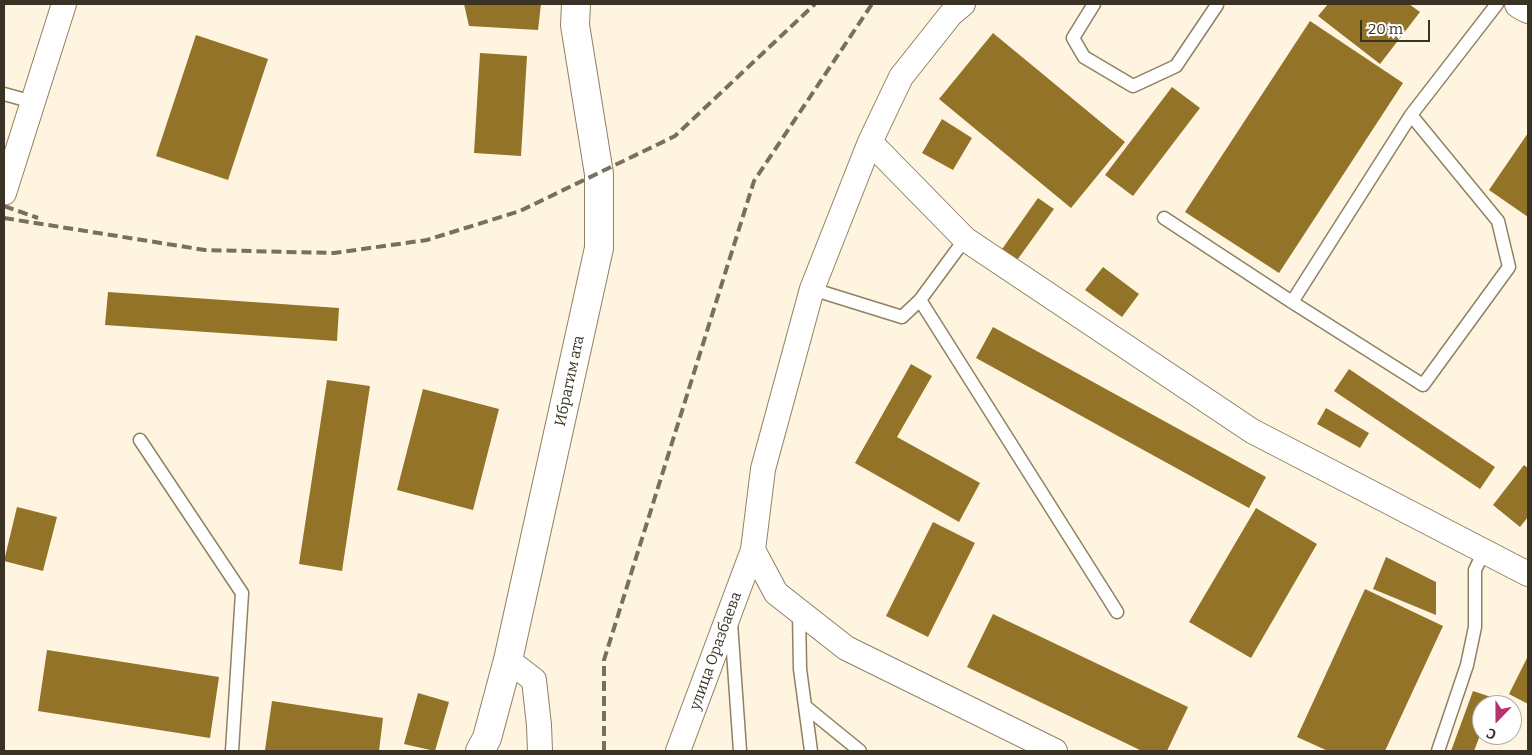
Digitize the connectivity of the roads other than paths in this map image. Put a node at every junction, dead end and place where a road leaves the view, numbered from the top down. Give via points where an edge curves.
1 (64, 4) edge
2 (576, 4) edge
3 (963, 4) edge
4 (1094, 4) edge
5 (1216, 4) edge
6 (1497, 4) edge
7 (1519, 4) edge
8 (1528, 9) edge
9 (4, 94) edge
10 (33, 102) junction
11 (1411, 115) junction
12 (870, 142) junction
13 (6, 181) edge
14 (1164, 218) dead end
15 (965, 239) junction
16 (812, 290) junction
17 (920, 300) junction
18 (1292, 302) junction
19 (140, 440) dead end
20 (753, 550) junction
21 (1484, 551) junction
22 (1528, 574) edge
23 (731, 610) junction
24 (799, 611) junction
25 (1117, 612) dead end
26 (508, 660) junction
27 (806, 706) junction
28 (232, 751) edge
29 (480, 751) edge
30 (540, 751) edge
31 (678, 751) edge
32 (740, 751) edge
33 (811, 751) edge
34 (860, 751) edge
35 (1055, 751) edge
36 (1438, 751) edge

1 - 10 street
2 - 26 street, Ибрагим ата via 575,25 599,174 600,248
3 - 12 street, улица Оразбаева via 951,14 900,78
4 - 5 lane via 1073,38 1084,57 1134,86 1176,66
6 - 11 lane
7 - 8 street
9 - 10 lane
10 - 13 street
11 - 18 lane
11 - 18 lane via 1498,221 1509,267 1423,385
12 - 15 street
12 - 16 street, улица Оразбаева
14 - 18 lane
15 - 17 lane
15 - 21 street via 1252,431
16 - 17 lane via 902,317
16 - 20 street, улица Оразбаева via 762,469
17 - 25 lane
19 - 28 lane via 242,593
20 - 23 street, улица Оразбаева
20 - 24 street via 776,593
21 - 22 street
21 - 36 lane via 1475,570 1475,627 1467,665
23 - 31 street, улица Оразбаева
23 - 32 lane
24 - 27 lane via 800,669
24 - 35 street via 846,648
26 - 29 street, Ибрагим ата
26 - 30 street via 534,680
27 - 33 lane
27 - 34 lane

